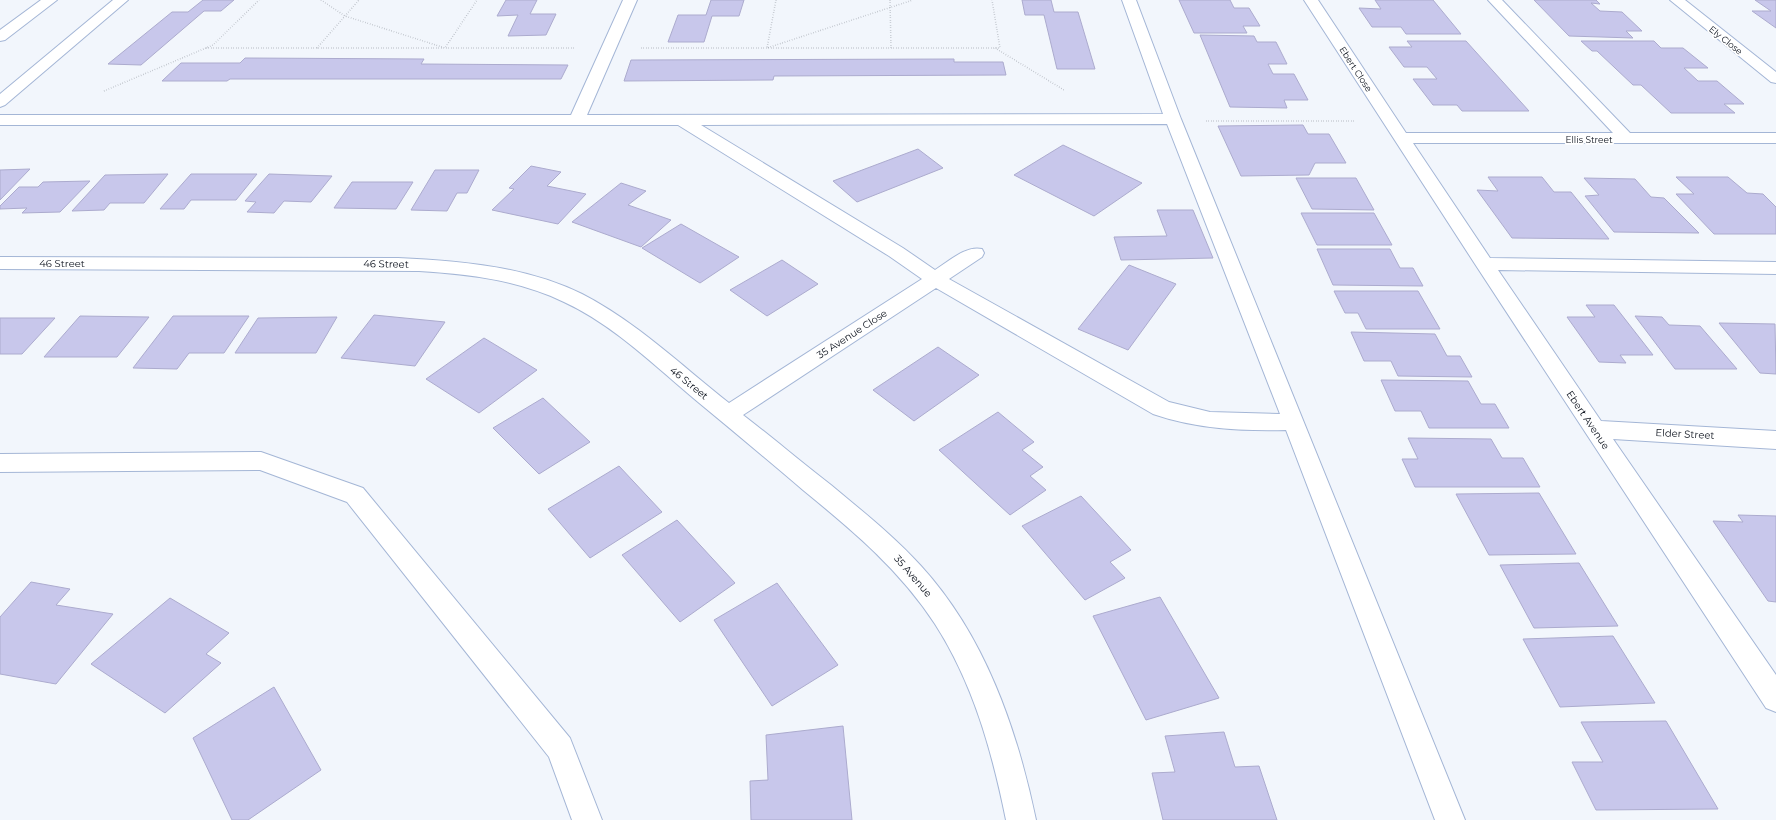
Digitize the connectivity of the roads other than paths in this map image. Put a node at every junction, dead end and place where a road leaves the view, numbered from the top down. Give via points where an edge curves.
1 (50, 0) edge
2 (121, 0) edge
3 (630, 0) edge
4 (1129, 0) edge
5 (1311, 0) edge
6 (1495, 0) edge
7 (1677, 0) edge
8 (6, 18) dead end
9 (26, 18) junction
10 (0, 37) edge
11 (1776, 79) edge
12 (0, 102) edge
13 (1173, 119) junction
14 (0, 120) edge
15 (577, 120) junction
16 (682, 120) junction
17 (1401, 138) junction
18 (1776, 138) edge
19 (1627, 139) junction
20 (976, 253) dead end
21 (0, 263) edge
22 (1484, 264) junction
23 (1776, 268) edge
24 (935, 279) junction
25 (728, 414) junction
26 (1294, 422) junction
27 (1594, 429) junction
28 (1776, 440) edge
29 (0, 463) edge
30 (1767, 672) edge
31 (1776, 699) edge
32 (587, 820) edge
33 (1021, 820) edge
34 (1450, 820) edge

1 - 9 street
2 - 12 street
3 - 15 street
4 - 13 street
5 - 17 street, Ebert Close
6 - 19 street
7 - 11 street, Ely Close
8 - 9 street
9 - 10 street
13 - 16 street
13 - 26 street
14 - 15 street
15 - 16 street
16 - 24 street via 896,252
17 - 19 street, Ellis Street
17 - 22 street, Ebert Avenue
18 - 19 street, Ellis Street
20 - 24 street, 35 Avenue Close
21 - 25 street, 46 Street via 398,264 444,265 491,272 553,289 612,320
22 - 23 street
22 - 27 street, Ebert Avenue
24 - 25 street, 35 Avenue Close
24 - 26 street via 1143,399 1177,414 1222,422
25 - 33 street, 35 Avenue via 888,548 926,589 977,671 1009,763
26 - 34 street
27 - 28 street, Elder Street
27 - 30 street, Ebert Avenue
29 - 32 street via 261,461 355,495 560,748
30 - 31 street, Ebert Avenue

